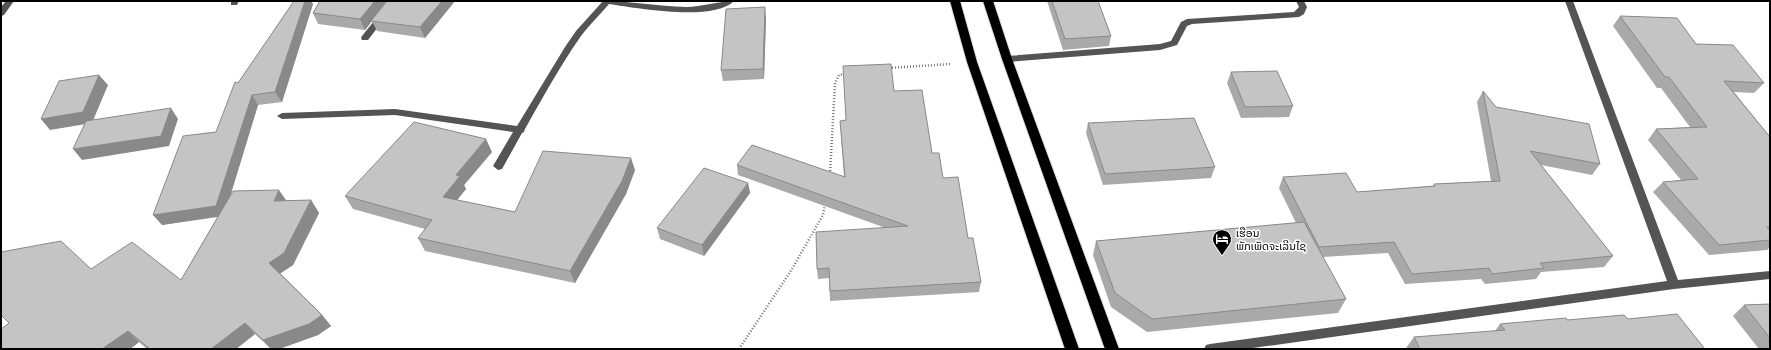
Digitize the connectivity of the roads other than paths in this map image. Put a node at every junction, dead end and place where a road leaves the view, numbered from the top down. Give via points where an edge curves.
1 (10, 1) edge
2 (394, 1) edge
3 (607, 1) edge
4 (730, 1) edge
5 (955, 1) edge
6 (988, 1) edge
7 (1300, 1) edge
8 (1569, 1) edge
9 (1, 13) edge
10 (365, 38) dead end
11 (1007, 59) junction
12 (282, 116) dead end
13 (521, 130) junction
14 (498, 166) dead end
15 (1770, 275) edge
16 (1674, 285) junction
17 (1072, 349) edge
18 (1112, 349) edge
19 (1210, 349) edge

1 - 9 street
2 - 10 street
3 - 4 street via 699,10 722,6
3 - 13 street via 579,34 553,73
5 - 17 highway via 972,62
6 - 11 highway
7 - 11 street via 1303,7 1301,12 1296,14 1190,21 1184,24 1174,43 1160,47
8 - 16 street
11 - 18 highway
12 - 13 street via 395,112
13 - 14 street
15 - 16 street
16 - 19 street

